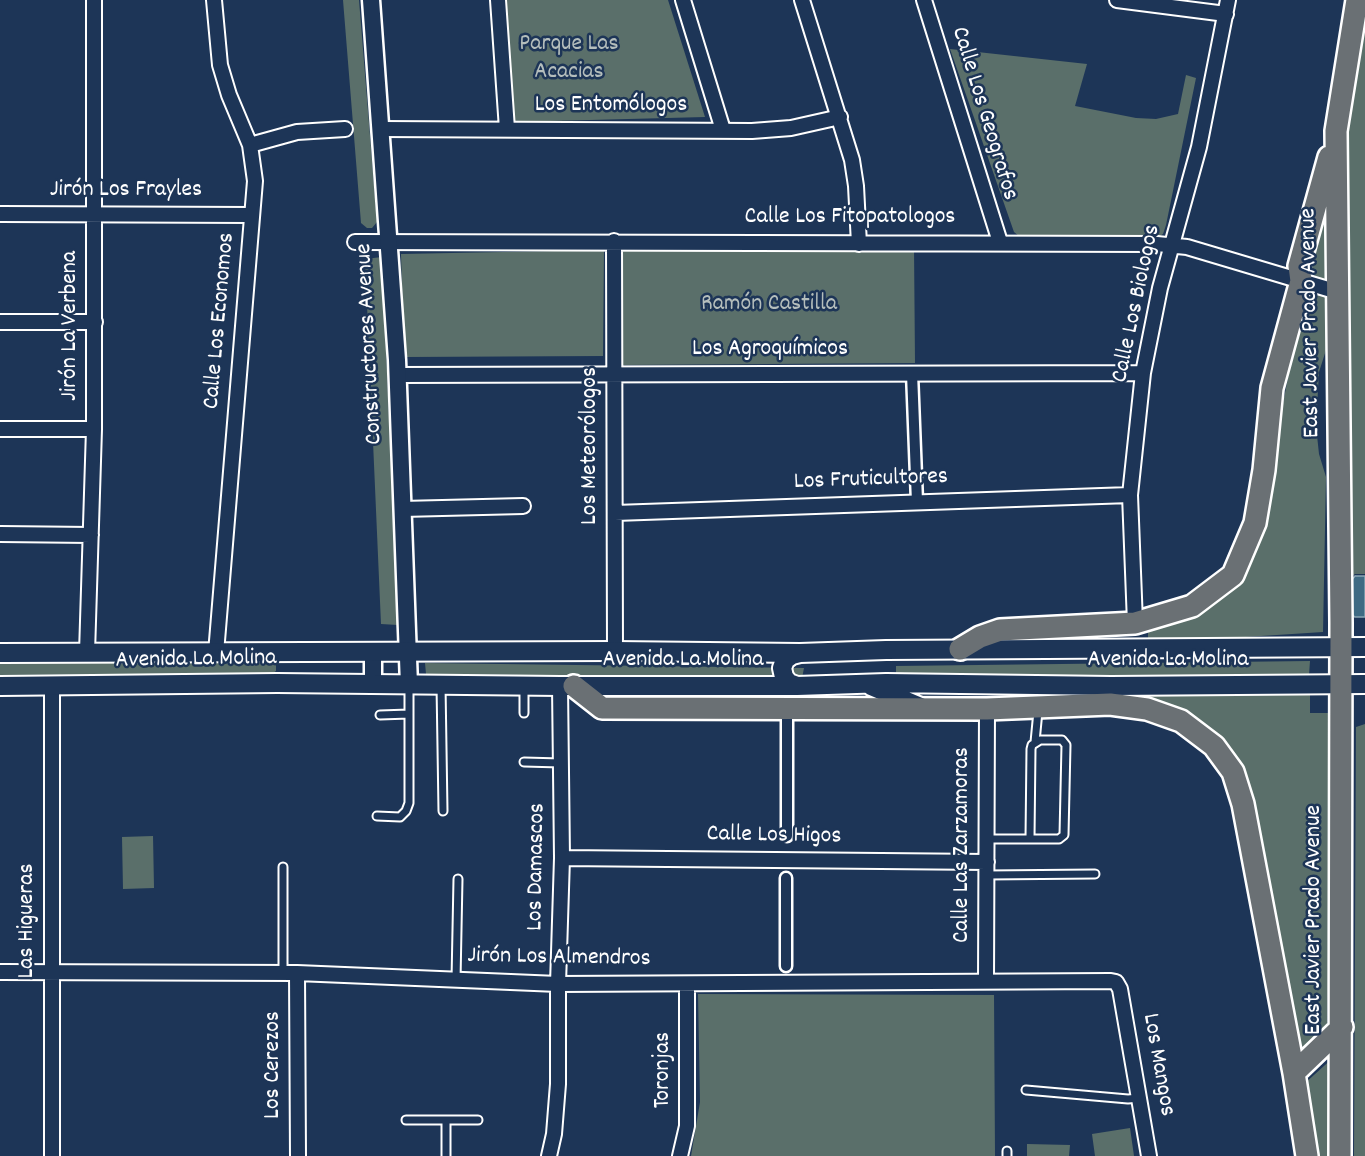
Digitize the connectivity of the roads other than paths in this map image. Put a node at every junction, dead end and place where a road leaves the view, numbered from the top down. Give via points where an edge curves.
1 (94, 0) edge
2 (214, 0) edge
3 (371, 0) edge
4 (498, 0) edge
5 (683, 0) edge
6 (802, 0) edge
7 (924, 0) edge
8 (1117, 0) edge
9 (1357, 0) edge
10 (1227, 7) edge
11 (840, 117) junction
12 (345, 129) dead end
13 (381, 129) junction
14 (507, 129) junction
15 (723, 130) junction
16 (1336, 131) junction
17 (250, 145) junction
18 (0, 214) edge
19 (95, 214) junction
20 (252, 215) junction
21 (614, 241) junction
22 (355, 242) dead end
23 (390, 242) junction
24 (1000, 242) junction
25 (860, 244) junction
26 (1172, 244) junction
27 (1301, 281) junction
28 (1338, 292) junction
29 (0, 322) edge
30 (95, 322) junction
31 (912, 373) junction
32 (1143, 373) junction
33 (614, 374) junction
34 (398, 375) junction
35 (0, 429) edge
36 (94, 429) junction
37 (1130, 495) junction
38 (917, 502) junction
39 (524, 506) dead end
40 (402, 510) junction
41 (615, 513) junction
42 (0, 534) edge
43 (91, 535) junction
44 (1136, 622) junction
45 (1365, 646) edge
46 (1340, 648) junction
47 (960, 649) junction
48 (615, 651) junction
49 (216, 652) junction
50 (275, 652) junction
51 (373, 652) junction
52 (408, 652) junction
53 (0, 653) edge
54 (87, 653) junction
55 (800, 653) junction
56 (277, 683) junction
57 (374, 684) junction
58 (866, 684) junction
59 (1365, 684) edge
60 (408, 685) junction
61 (1341, 685) junction
62 (0, 686) edge
63 (52, 686) junction
64 (441, 686) junction
65 (524, 686) junction
66 (567, 686) junction
67 (797, 686) junction
68 (1040, 695) junction
69 (787, 708) junction
70 (987, 708) junction
71 (925, 709) junction
72 (524, 713) dead end
73 (409, 714) junction
74 (380, 715) dead end
75 (1035, 742) junction
76 (524, 762) dead end
77 (561, 763) junction
78 (443, 811) dead end
79 (377, 816) dead end
80 (786, 836) dead end
81 (987, 838) junction
82 (1030, 838) junction
83 (562, 858) junction
84 (283, 867) dead end
85 (987, 868) junction
86 (1095, 874) dead end
87 (786, 878) dead end
88 (458, 879) dead end
89 (786, 966) dead end
90 (0, 972) edge
91 (51, 972) junction
92 (283, 973) junction
93 (297, 973) junction
94 (456, 980) junction
95 (986, 981) junction
96 (1116, 982) joint
97 (558, 984) junction
98 (687, 984) junction
99 (1342, 1027) junction
100 (1294, 1073) junction
101 (1026, 1090) dead end
102 (1140, 1098) junction
103 (406, 1120) dead end
104 (446, 1120) junction
105 (478, 1120) dead end
106 (52, 1156) edge
107 (298, 1156) edge
108 (446, 1156) edge
109 (549, 1156) edge
110 (680, 1156) edge
111 (1149, 1156) edge
112 (1307, 1156) edge
113 (1340, 1156) edge

1 - 19 street, Jirón La Verbena
2 - 17 street, Calle Los Economos via 220,66
3 - 13 street, Constructores Avenue
4 - 14 street
5 - 15 street
6 - 11 street
7 - 24 street, Calle Los Geografos
8 - 10 street
9 - 16 main road, East Javier Prado Avenue
10 - 26 street, Calle Los Biologos via 1199,147
11 - 15 street, Los Entomólogos via 791,128
11 - 25 street via 855,173
12 - 17 street via 297,132
13 - 14 street, Los Entomólogos
13 - 23 street, Constructores Avenue
14 - 15 street, Los Entomólogos
16 - 27 main road via 1299,266
16 - 28 main road, East Javier Prado Avenue
17 - 20 street, Calle Los Economos via 255,181
18 - 19 street, Jirón Los Frayles
19 - 20 street, Jirón Los Frayles
19 - 30 street, Jirón La Verbena
20 - 49 street, Calle Los Economos
21 - 23 street, Calle Los Fitopatologos
21 - 25 street, Calle Los Fitopatologos
21 - 33 street, Los Meteorólogos
22 - 23 street, Calle Los Fitopatologos
23 - 34 street, Constructores Avenue
24 - 25 street, Calle Los Fitopatologos
24 - 26 street, Calle Los Fitopatologos
26 - 27 street, Calle Los Fitopatologos
26 - 32 street, Calle Los Biologos
27 - 28 street, Calle Los Fitopatologos
27 - 44 main road via 1272,387 1255,523 1233,575 1192,606
28 - 46 main road, East Javier Prado Avenue
29 - 30 street
30 - 36 street, Jirón La Verbena
31 - 32 street, Los Agroquímicos
31 - 33 street, Los Agroquímicos
31 - 38 street
32 - 37 street, Calle Los Biologos
33 - 34 street, Los Agroquímicos
33 - 41 street, Los Meteorólogos
34 - 40 street, Constructores Avenue
35 - 36 street
36 - 43 street, Jirón La Verbena
37 - 38 street, Los Fruticultores
37 - 44 street, Calle Los Biologos
38 - 41 street, Los Fruticultores
39 - 40 street
40 - 52 street, Constructores Avenue
41 - 48 street, Los Meteorólogos
42 - 43 street
43 - 54 street, Jirón La Verbena
44 - 47 main road via 1000,630
45 - 46 main road, Avenida La Molina
46 - 47 main road, Avenida La Molina
46 - 61 main road, East Javier Prado Avenue
47 - 55 main road, Avenida La Molina
48 - 52 main road, Avenida La Molina
48 - 55 main road, Avenida La Molina
49 - 50 main road, Avenida La Molina
49 - 54 main road, Avenida La Molina
50 - 51 main road, Avenida La Molina
50 - 56 main road via 288,663 284,679
51 - 52 main road, Avenida La Molina
51 - 57 street
52 - 60 street, Constructores Avenue
53 - 54 main road, Avenida La Molina
55 - 67 main road via 785,660 782,668 784,677
56 - 57 main road, Avenida La Molina
56 - 63 main road, Avenida La Molina
57 - 60 main road, Avenida La Molina
58 - 67 main road, Avenida La Molina
58 - 68 main road, Avenida La Molina
58 - 71 main road
59 - 61 main road, Avenida La Molina
60 - 64 main road, Avenida La Molina
60 - 73 lane
61 - 68 main road, Avenida La Molina
61 - 99 main road, East Javier Prado Avenue
62 - 63 main road, Avenida La Molina
63 - 91 street, Las Higueras
64 - 65 main road, Avenida La Molina
64 - 78 lane
65 - 66 main road, Avenida La Molina
65 - 72 lane
66 - 67 main road, Avenida La Molina
66 - 69 main road via 602,708
66 - 77 street, Los Damascos
68 - 70 main road
68 - 75 lane
68 - 100 main road via 1147,709 1181,721 1214,746 1233,772 1250,835
69 - 71 main road
69 - 80 street
70 - 71 main road
70 - 81 street, Calle Las Zarzamoras
73 - 74 lane
73 - 79 lane via 409,802 400,817
75 - 82 lane via 1031,748
75 - 82 lane via 1057,739 1066,745 1065,830 1059,839
76 - 77 lane
77 - 83 street, Los Damascos
81 - 82 lane
81 - 85 street, Calle Las Zarzamoras
83 - 85 street, Calle Los Higos
83 - 97 street, Los Damascos
84 - 92 lane
85 - 86 lane
85 - 95 street, Calle Las Zarzamoras
87 - 89 street
88 - 94 lane
90 - 91 street, Jirón Los Almendros
91 - 92 street, Jirón Los Almendros
91 - 106 street, Las Higueras
92 - 93 street, Jirón Los Almendros
93 - 94 street, Jirón Los Almendros
93 - 107 street, Los Cerezos
94 - 97 street, Jirón Los Almendros
95 - 96 street, Jirón Los Almendros
95 - 98 street, Jirón Los Almendros
96 - 102 street, Los Mangos
97 - 98 street, Jirón Los Almendros
97 - 109 street, Los Damascos via 558,1084
98 - 110 street, Toronjas via 687,1126
99 - 100 main road
99 - 113 main road, East Javier Prado Avenue
100 - 112 main road
101 - 102 lane
102 - 111 street, Los Mangos
103 - 104 lane
104 - 105 lane
104 - 108 lane

